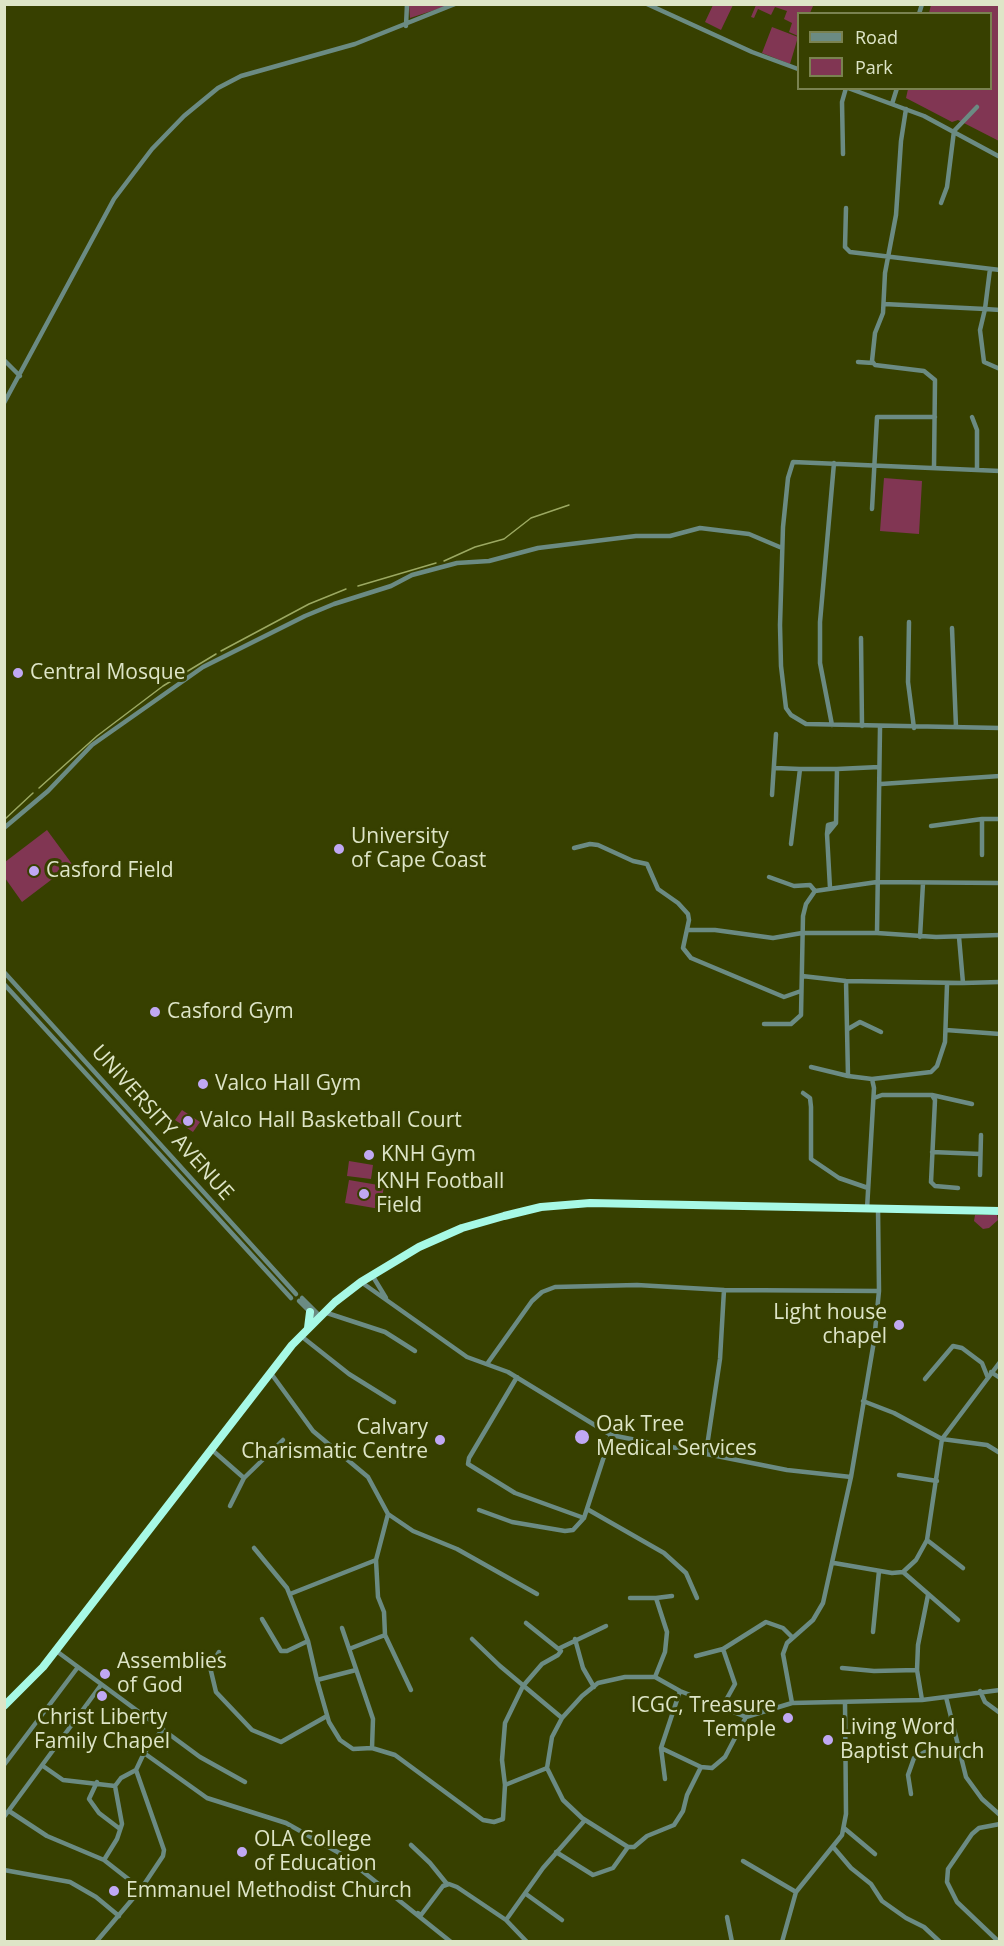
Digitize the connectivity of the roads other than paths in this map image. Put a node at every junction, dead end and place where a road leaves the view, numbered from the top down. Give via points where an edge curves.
1 (407, 4) edge
2 (455, 4) edge
3 (647, 4) edge
4 (406, 26) junction
5 (797, 69) edge
6 (846, 90) edge
7 (853, 90) edge
8 (896, 90) edge
9 (892, 104) junction
10 (977, 106) dead end
11 (906, 109) junction
12 (954, 132) junction
13 (843, 154) dead end
14 (999, 157) edge
15 (940, 203) dead end
16 (846, 208) dead end
17 (889, 257) junction
18 (990, 269) junction
19 (999, 270) edge
20 (884, 304) junction
21 (985, 309) junction
22 (999, 310) edge
23 (4, 360) edge
24 (858, 362) dead end
25 (873, 363) junction
26 (999, 369) edge
27 (20, 376) junction
28 (4, 403) edge
29 (935, 417) junction
30 (972, 417) dead end
31 (834, 464) junction
32 (875, 465) junction
33 (934, 467) junction
34 (977, 469) junction
35 (999, 471) edge
36 (872, 510) dead end
37 (782, 548) junction
38 (909, 622) dead end
39 (952, 628) dead end
40 (861, 638) dead end
41 (832, 725) junction
42 (862, 726) junction
43 (956, 727) junction
44 (880, 728) junction
45 (999, 728) edge
46 (914, 729) junction
47 (776, 734) dead end
48 (879, 767) junction
49 (775, 768) junction
50 (800, 769) junction
51 (837, 769) junction
52 (999, 776) edge
53 (881, 784) junction
54 (772, 795) dead end
55 (982, 819) junction
56 (999, 819) edge
57 (931, 826) dead end
58 (4, 828) edge
59 (791, 844) dead end
60 (574, 849) dead end
61 (982, 855) dead end
62 (769, 877) dead end
63 (877, 882) junction
64 (923, 883) junction
65 (999, 884) edge
66 (830, 888) junction
67 (815, 891) junction
68 (688, 930) junction
69 (802, 933) junction
70 (877, 933) junction
71 (999, 935) edge
72 (920, 937) junction
73 (959, 937) junction
74 (4, 972) edge
75 (802, 976) junction
76 (846, 981) junction
77 (999, 982) edge
78 (963, 983) junction
79 (4, 984) edge
80 (947, 985) junction
81 (801, 991) junction
82 (764, 1024) dead end
83 (848, 1029) junction
84 (946, 1030) junction
85 (881, 1032) dead end
86 (999, 1034) edge
87 (811, 1067) dead end
88 (848, 1076) junction
89 (872, 1079) junction
90 (804, 1093) dead end
91 (932, 1095) junction
92 (874, 1098) junction
93 (972, 1104) dead end
94 (981, 1135) dead end
95 (932, 1152) junction
96 (980, 1155) junction
97 (980, 1175) dead end
98 (868, 1188) junction
99 (958, 1188) dead end
100 (878, 1208) junction
101 (867, 1209) junction
102 (999, 1211) edge
103 (371, 1274) junction
104 (360, 1281) junction
105 (724, 1290) junction
106 (879, 1291) junction
107 (296, 1294) dead end
108 (291, 1298) dead end
109 (386, 1298) junction
110 (301, 1300) dead end
111 (312, 1311) junction
112 (322, 1314) junction
113 (308, 1328) junction
114 (301, 1335) junction
115 (415, 1352) dead end
116 (999, 1362) edge
117 (487, 1364) junction
118 (270, 1372) junction
119 (991, 1372) junction
120 (517, 1377) junction
121 (988, 1378) junction
122 (999, 1378) edge
123 (925, 1379) dead end
124 (863, 1401) junction
125 (394, 1402) dead end
126 (611, 1435) junction
127 (942, 1439) junction
128 (283, 1440) dead end
129 (211, 1449) junction
130 (706, 1453) junction
131 (999, 1453) edge
132 (899, 1475) dead end
133 (851, 1477) junction
134 (244, 1478) junction
135 (937, 1481) junction
136 (230, 1506) dead end
137 (587, 1509) junction
138 (479, 1510) dead end
139 (388, 1514) junction
140 (584, 1518) junction
141 (927, 1540) junction
142 (254, 1548) dead end
143 (376, 1560) junction
144 (834, 1563) junction
145 (963, 1568) dead end
146 (879, 1571) junction
147 (903, 1572) junction
148 (290, 1594) junction
149 (537, 1594) dead end
150 (928, 1595) junction
151 (672, 1596) dead end
152 (630, 1598) dead end
153 (656, 1598) junction
154 (697, 1598) dead end
155 (262, 1619) dead end
156 (958, 1620) dead end
157 (526, 1623) dead end
158 (606, 1626) dead end
159 (342, 1628) dead end
160 (873, 1632) dead end
161 (385, 1635) junction
162 (792, 1637) junction
163 (472, 1639) dead end
164 (575, 1639) junction
165 (308, 1641) junction
166 (560, 1647) junction
167 (723, 1648) junction
168 (349, 1649) junction
169 (55, 1650) junction
170 (219, 1652) dead end
171 (696, 1656) dead end
172 (78, 1667) junction
173 (842, 1668) dead end
174 (357, 1670) junction
175 (917, 1670) junction
176 (655, 1677) junction
177 (317, 1680) junction
178 (101, 1685) junction
179 (523, 1686) junction
180 (594, 1687) junction
181 (411, 1690) dead end
182 (999, 1690) edge
183 (680, 1691) junction
184 (980, 1692) junction
185 (946, 1697) junction
186 (922, 1700) junction
187 (845, 1702) junction
188 (792, 1703) junction
189 (4, 1706) edge
190 (721, 1709) junction
191 (999, 1713) edge
192 (327, 1716) junction
193 (562, 1718) junction
194 (746, 1718) junction
195 (163, 1728) junction
196 (661, 1748) junction
197 (957, 1748) junction
198 (372, 1749) junction
199 (144, 1753) junction
200 (4, 1765) edge
201 (43, 1766) junction
202 (700, 1767) junction
203 (547, 1768) junction
204 (136, 1770) junction
205 (665, 1779) dead end
206 (97, 1782) junction
207 (245, 1782) dead end
208 (504, 1785) junction
209 (115, 1786) junction
210 (911, 1794) dead end
211 (9, 1811) junction
212 (999, 1815) edge
213 (4, 1817) edge
214 (585, 1820) junction
215 (999, 1824) edge
216 (844, 1828) junction
217 (121, 1829) junction
218 (411, 1845) dead end
219 (628, 1847) junction
220 (834, 1848) junction
221 (556, 1852) junction
222 (875, 1854) dead end
223 (104, 1860) junction
224 (743, 1861) dead end
225 (4, 1870) edge
226 (447, 1884) junction
227 (141, 1889) junction
228 (796, 1892) junction
229 (526, 1894) junction
230 (418, 1913) junction
231 (119, 1916) junction
232 (727, 1917) dead end
233 (506, 1920) junction
234 (562, 1920) dead end
235 (96, 1941) edge
236 (451, 1941) edge
237 (527, 1941) edge
238 (732, 1941) edge
239 (782, 1941) edge
240 (940, 1941) edge
241 (999, 1941) edge

1 - 4 street
2 - 4 street
3 - 5 street
4 - 27 street via 241,76 218,88 184,116 152,149 114,199
6 - 13 street via 842,102
7 - 9 street
8 - 9 street
9 - 11 street
10 - 12 street
11 - 12 street
11 - 17 street
12 - 14 street
12 - 15 street via 947,187
16 - 17 street via 846,250
17 - 18 street
17 - 20 street
18 - 19 street
18 - 21 street
20 - 21 street
20 - 25 street via 874,338
21 - 22 street
21 - 26 street via 980,350 984,363
23 - 27 street
24 - 25 street
25 - 29 street via 924,371 932,376
27 - 28 street
29 - 32 street via 879,416
29 - 33 street
30 - 34 street via 977,430
31 - 32 street
31 - 37 street via 794,462 788,478
31 - 41 street via 820,622 820,663
32 - 33 street
32 - 36 street
33 - 34 street
34 - 35 street
37 - 41 street via 781,666 786,708 806,724
37 - 58 street via 749,534 700,528 670,536 538,548 412,575 305,616 203,667 92,745 48,791
38 - 46 street via 908,682
39 - 43 street
40 - 42 street
41 - 42 street
42 - 44 street
43 - 45 street
43 - 46 street
44 - 46 street
44 - 48 street
47 - 49 street
48 - 51 street
48 - 53 street
49 - 50 street
49 - 54 street
50 - 51 street
50 - 59 street
51 - 66 street via 836,823 827,834
52 - 53 street
53 - 63 street
55 - 56 street
55 - 57 street
55 - 61 street
60 - 68 street via 598,845 647,864 658,889 688,914
62 - 67 street via 794,886 810,885
63 - 64 street
63 - 66 street
63 - 70 street
64 - 65 street
64 - 72 street
66 - 67 street
67 - 69 street via 806,904
68 - 69 street via 773,938
68 - 81 street via 683,948 691,958 784,997
69 - 70 street
69 - 75 street
70 - 72 street
71 - 73 street
72 - 73 street
73 - 78 street
74 - 107 street, UNIVERSITY AVENUE
75 - 76 street
75 - 81 street
76 - 80 street
76 - 83 street
77 - 78 street
78 - 80 street
79 - 108 street, UNIVERSITY AVENUE
80 - 84 street
81 - 82 street via 801,1015 797,1021
83 - 85 street via 860,1022
83 - 88 street
84 - 86 street
84 - 89 street via 942,1057 931,1072
87 - 88 street
88 - 89 street
89 - 92 street
90 - 98 street via 810,1098 811,1107 811,1159 839,1178
91 - 92 street
91 - 93 street
91 - 95 street
92 - 98 street
94 - 96 street
95 - 96 street
95 - 99 street via 931,1182 935,1186
96 - 97 street
98 - 101 street
100 - 101 highway
100 - 102 highway
100 - 106 street
101 - 103 highway via 617,1203 542,1207 462,1228 403,1254
103 - 104 highway
103 - 109 street
104 - 109 street
104 - 112 highway
105 - 106 street
105 - 117 street via 637,1285 555,1287 532,1301
105 - 130 street via 720,1359
106 - 124 street
109 - 117 street via 460,1353
110 - 111 street
111 - 112 highway
111 - 112 street
111 - 113 highway
112 - 113 highway
112 - 115 street via 385,1332
113 - 114 highway
114 - 118 highway
114 - 125 street via 349,1374
116 - 119 street
117 - 120 street
118 - 129 highway
118 - 139 street via 313,1431 368,1477
119 - 121 street
119 - 122 street
120 - 126 street
120 - 140 street via 468,1464 515,1493
121 - 123 street via 982,1363 953,1346
121 - 127 street
124 - 127 street
124 - 133 street
126 - 130 street
126 - 137 street
127 - 131 street via 987,1444
127 - 135 street
128 - 134 street
129 - 134 street
129 - 169 highway
130 - 133 street via 806,1473
132 - 135 street
133 - 144 street
134 - 136 street
135 - 141 street
137 - 140 street
137 - 154 street via 664,1553 686,1573
138 - 140 street via 512,1522 566,1532
139 - 143 street
139 - 149 street via 413,1532 457,1549
141 - 145 street
141 - 147 street via 916,1560
142 - 148 street
143 - 148 street
143 - 161 street
144 - 146 street
144 - 162 street via 818,1614
146 - 147 street
146 - 160 street
147 - 150 street
148 - 165 street
150 - 156 street
150 - 175 street
151 - 153 street
152 - 153 street
153 - 176 street via 667,1632 665,1652
155 - 165 street via 281,1651
157 - 166 street
158 - 164 street
159 - 168 street
161 - 168 street
161 - 181 street
162 - 167 street via 783,1628 766,1622
162 - 188 street via 783,1654
163 - 179 street
164 - 166 street
164 - 180 street via 583,1668
165 - 177 street
166 - 179 street via 558,1655 542,1664
167 - 171 street
167 - 190 street via 735,1684
168 - 174 street
169 - 172 street
169 - 189 highway
170 - 192 street via 210,1665 216,1692 244,1725 261,1736 285,1741
172 - 178 street
172 - 200 street
173 - 175 street
174 - 177 street
174 - 198 street via 373,1719
175 - 186 street
176 - 180 street via 625,1677
176 - 183 street
177 - 192 street
178 - 195 street
178 - 201 street
179 - 193 street
179 - 208 street via 505,1723 501,1760
180 - 193 street
182 - 184 street
183 - 190 street
183 - 196 street
184 - 185 street
184 - 191 street via 985,1702
185 - 186 street
185 - 197 street
186 - 187 street
187 - 188 street
187 - 216 street
188 - 194 street
190 - 194 street
192 - 198 street via 331,1728 347,1746
193 - 203 street via 552,1737
194 - 202 street via 717,1766
195 - 199 street
195 - 207 street via 200,1757
196 - 202 street
196 - 205 street
197 - 210 street via 921,1753 914,1758 908,1775
197 - 212 street via 966,1777
198 - 208 street via 395,1755 483,1820 503,1819
199 - 204 street
199 - 230 street via 207,1798 286,1823 341,1854
201 - 206 street via 63,1780
201 - 211 street
202 - 219 street via 684,1811 674,1825
203 - 208 street
203 - 214 street via 563,1800
204 - 209 street
204 - 227 street via 164,1853
206 - 209 street
206 - 217 street via 89,1799 99,1813
209 - 217 street
211 - 213 street
211 - 223 street via 47,1836
214 - 219 street
214 - 221 street
215 - 241 street via 979,1828 972,1834 948,1869 947,1882 957,1902
216 - 220 street
216 - 222 street
217 - 223 street
218 - 226 street
219 - 221 street via 613,1868 592,1875
220 - 228 street
220 - 240 street via 871,1884 882,1901
221 - 229 street
223 - 227 street
224 - 228 street
225 - 231 street via 70,1882
226 - 230 street via 421,1915
226 - 233 street
227 - 231 street
228 - 239 street
229 - 233 street
229 - 234 street
230 - 236 street
231 - 235 street
232 - 238 street
233 - 237 street

